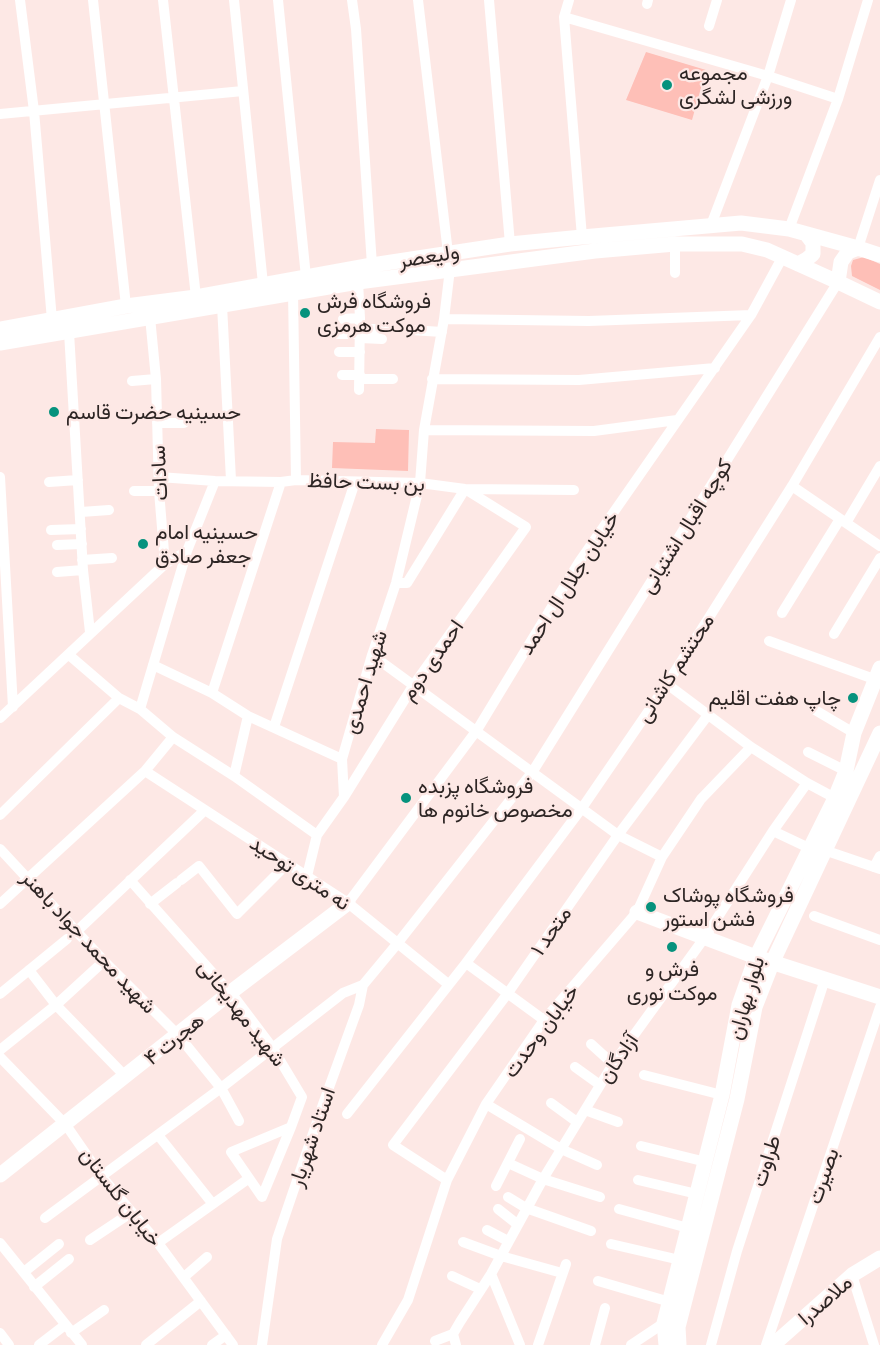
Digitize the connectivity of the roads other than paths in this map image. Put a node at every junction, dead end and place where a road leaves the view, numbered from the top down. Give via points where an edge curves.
1 (20, 0) edge
2 (93, 0) edge
3 (163, 0) edge
4 (234, 0) edge
5 (278, 0) edge
6 (352, 0) edge
7 (418, 0) edge
8 (489, 0) edge
9 (569, 0) edge
10 (717, 0) edge
11 (791, 0) edge
12 (868, 0) edge
13 (564, 17) junction
14 (709, 26) dead end
15 (768, 76) junction
16 (243, 91) junction
17 (172, 97) junction
18 (838, 99) junction
19 (103, 104) junction
20 (34, 111) junction
21 (0, 114) edge
22 (880, 180) edge
23 (711, 225) junction
24 (789, 229) junction
25 (807, 235) junction
26 (582, 237) junction
27 (510, 244) junction
28 (675, 244) junction
29 (858, 248) junction
30 (448, 254) junction
31 (880, 255) edge
32 (782, 258) junction
33 (798, 264) junction
34 (372, 265) junction
35 (450, 269) junction
36 (675, 273) dead end
37 (306, 277) junction
38 (358, 282) junction
39 (838, 282) junction
40 (262, 284) junction
41 (293, 292) junction
42 (196, 297) junction
43 (880, 302) edge
44 (222, 304) junction
45 (126, 306) junction
46 (751, 315) junction
47 (150, 318) junction
48 (343, 319) dead end
49 (444, 319) junction
50 (52, 320) junction
51 (0, 329) edge
52 (360, 330) junction
53 (411, 330) dead end
54 (69, 332) junction
55 (442, 332) junction
56 (339, 334) dead end
57 (383, 334) dead end
58 (880, 337) edge
59 (0, 343) edge
60 (339, 352) dead end
61 (360, 352) junction
62 (715, 368) junction
63 (342, 375) dead end
64 (156, 379) junction
65 (393, 379) dead end
66 (432, 379) junction
67 (132, 381) dead end
68 (360, 381) junction
69 (677, 420) junction
70 (157, 423) junction
71 (184, 423) dead end
72 (424, 430) junction
73 (880, 466) edge
74 (0, 477) edge
75 (159, 477) junction
76 (78, 480) junction
77 (231, 480) junction
78 (296, 480) junction
79 (215, 481) junction
80 (49, 482) dead end
81 (281, 482) junction
82 (355, 482) junction
83 (420, 483) junction
84 (792, 486) junction
85 (465, 489) junction
86 (574, 490) dead end
87 (134, 491) dead end
88 (159, 491) junction
89 (110, 510) dead end
90 (81, 512) junction
91 (843, 521) junction
92 (81, 529) junction
93 (51, 530) dead end
94 (82, 544) junction
95 (57, 545) dead end
96 (880, 546) edge
97 (187, 551) junction
98 (112, 558) dead end
99 (880, 558) edge
100 (165, 564) junction
101 (83, 565) junction
102 (57, 572) dead end
103 (396, 583) junction
104 (782, 613) dead end
105 (90, 632) junction
106 (834, 634) dead end
107 (769, 641) dead end
108 (69, 655) junction
109 (372, 655) junction
110 (153, 665) junction
111 (877, 674) edge
112 (667, 684) junction
113 (413, 686) junction
114 (212, 693) junction
115 (119, 698) junction
116 (13, 707) junction
117 (140, 709) junction
118 (815, 710) dead end
119 (708, 715) junction
120 (249, 716) junction
121 (0, 718) edge
122 (274, 727) junction
123 (477, 730) junction
124 (880, 733) edge
125 (854, 734) junction
126 (173, 737) junction
127 (751, 747) junction
128 (808, 752) dead end
129 (342, 759) junction
130 (145, 771) junction
131 (533, 771) junction
132 (846, 771) junction
133 (234, 777) junction
134 (807, 783) junction
135 (344, 797) junction
136 (835, 798) junction
137 (582, 808) junction
138 (205, 810) junction
139 (0, 816) edge
140 (773, 831) junction
141 (317, 835) junction
142 (618, 835) junction
143 (0, 849) edge
144 (816, 849) junction
145 (880, 856) edge
146 (662, 857) junction
147 (288, 863) junction
148 (877, 868) edge
149 (306, 876) junction
150 (28, 878) junction
151 (130, 880) junction
152 (348, 903) junction
153 (0, 904) edge
154 (150, 904) junction
155 (637, 912) junction
156 (814, 916) dead end
157 (77, 931) junction
158 (705, 937) junction
159 (67, 939) dead end
160 (880, 939) edge
161 (397, 944) junction
162 (756, 957) junction
163 (104, 961) junction
164 (773, 961) junction
165 (466, 963) junction
166 (29, 970) junction
167 (825, 979) junction
168 (448, 984) junction
169 (363, 985) junction
170 (231, 992) junction
171 (508, 993) junction
172 (0, 994) edge
173 (880, 997) edge
174 (56, 1005) junction
175 (880, 1007) edge
176 (544, 1020) junction
177 (178, 1035) junction
178 (591, 1044) dead end
179 (272, 1047) junction
180 (0, 1050) edge
181 (0, 1057) edge
182 (613, 1064) junction
183 (575, 1067) dead end
184 (644, 1075) dead end
185 (126, 1077) junction
186 (600, 1085) junction
187 (221, 1088) junction
188 (722, 1095) junction
189 (551, 1102) dead end
190 (486, 1104) junction
191 (585, 1110) junction
192 (348, 1114) dead end
193 (239, 1121) dead end
194 (577, 1122) junction
195 (618, 1122) dead end
196 (66, 1125) junction
197 (291, 1127) junction
198 (158, 1135) junction
199 (520, 1139) dead end
200 (641, 1146) dead end
201 (561, 1149) junction
202 (706, 1161) junction
203 (508, 1163) junction
204 (597, 1165) dead end
205 (0, 1175) edge
206 (102, 1177) junction
207 (248, 1179) junction
208 (543, 1179) junction
209 (447, 1180) junction
210 (638, 1180) dead end
211 (496, 1186) dead end
212 (697, 1194) junction
213 (508, 1197) dead end
214 (600, 1197) dead end
215 (212, 1203) junction
216 (526, 1208) junction
217 (498, 1209) dead end
218 (619, 1209) dead end
219 (132, 1212) junction
220 (45, 1218) dead end
221 (517, 1224) junction
222 (688, 1228) junction
223 (487, 1230) dead end
224 (591, 1231) dead end
225 (90, 1240) dead end
226 (508, 1241) junction
227 (463, 1242) dead end
228 (158, 1243) junction
229 (0, 1244) edge
230 (59, 1244) dead end
231 (611, 1244) dead end
232 (501, 1256) junction
233 (207, 1257) dead end
234 (880, 1258) edge
235 (69, 1259) dead end
236 (680, 1260) junction
237 (24, 1272) junction
238 (491, 1274) junction
239 (852, 1275) junction
240 (452, 1276) dead end
241 (184, 1277) junction
242 (598, 1281) dead end
243 (34, 1287) junction
244 (480, 1289) junction
245 (201, 1301) junction
246 (669, 1302) junction
247 (605, 1308) dead end
248 (104, 1310) dead end
249 (664, 1323) junction
250 (68, 1329) junction
251 (0, 1333) edge
252 (226, 1335) junction
253 (455, 1339) edge
254 (435, 1341) dead end
255 (9, 1345) edge
256 (39, 1345) edge
257 (82, 1345) edge
258 (146, 1345) edge
259 (212, 1345) edge
260 (233, 1345) edge
261 (262, 1345) edge
262 (382, 1345) edge
263 (520, 1345) edge
264 (538, 1345) edge
265 (594, 1345) edge
266 (631, 1345) edge
267 (666, 1345) edge
268 (679, 1345) edge
269 (711, 1345) edge
270 (766, 1345) edge
271 (773, 1345) edge
272 (874, 1345) edge

1 - 20 street
2 - 19 street
3 - 17 street
4 - 16 street
5 - 37 street
6 - 34 street
7 - 30 street
8 - 27 street
9 - 13 street
10 - 14 street
11 - 15 street
12 - 18 street
13 - 15 street
13 - 26 street
15 - 18 street
15 - 23 street
16 - 17 street
16 - 40 street
17 - 19 street
17 - 42 street
18 - 24 street
19 - 20 street
19 - 45 street
20 - 21 street
20 - 50 street
22 - 29 street
23 - 24 street, ولیعصر
23 - 26 street, ولیعصر
24 - 25 street, ولیعصر
25 - 29 street, ولیعصر
25 - 33 street via 813,243 813,254
26 - 27 street, ولیعصر
27 - 30 street, ولیعصر
28 - 32 street, ولیعصر via 742,244 767,249
28 - 35 street, ولیعصر
28 - 36 street
29 - 31 street, ولیعصر
29 - 39 street via 848,252 841,262
30 - 34 street, ولیعصر
30 - 35 street
32 - 33 street, ولیعصر
32 - 46 street, خیابان جلال ال احمد
33 - 39 street, ولیعصر
34 - 37 street, ولیعصر
35 - 38 street, ولیعصر
35 - 49 street, شهید احمدی
37 - 40 street, ولیعصر
38 - 41 street, ولیعصر
38 - 52 street
39 - 43 street, ولیعصر
39 - 131 street, کوچه اقبال اشتیانی
40 - 42 street, ولیعصر
41 - 44 street, ولیعصر
41 - 78 street
42 - 45 street, ولیعصر
44 - 47 street, ولیعصر
44 - 77 street
45 - 50 street, ولیعصر
46 - 49 street via 590,321
46 - 62 street, خیابان جلال ال احمد
47 - 54 street, ولیعصر
47 - 64 street, سادات
48 - 52 street
49 - 55 street, شهید احمدی
50 - 51 street, ولیعصر
52 - 56 street
52 - 57 street
52 - 61 street
53 - 55 street
54 - 59 street, ولیعصر
54 - 76 street
55 - 66 street, شهید احمدی
58 - 84 street, محتشم کاشانی
60 - 61 street
61 - 68 street
62 - 66 street via 579,380
62 - 69 street, خیابان جلال ال احمد
63 - 68 street
64 - 67 street
64 - 70 street, سادات
65 - 68 street
66 - 72 street, شهید احمدی
69 - 72 street via 594,431
69 - 123 street, خیابان جلال ال احمد via 579,562
70 - 71 street
70 - 75 street, سادات
72 - 83 street, شهید احمدی
73 - 91 street
74 - 116 street
75 - 79 street, بن بست حافظ
75 - 88 street, سادات
76 - 80 street
76 - 90 street
77 - 79 street, بن بست حافظ
77 - 81 street, بن بست حافظ
78 - 81 street, بن بست حافظ
78 - 82 street, بن بست حافظ
79 - 97 street
81 - 114 street
82 - 83 street, بن بست حافظ
82 - 122 street
83 - 85 street, بن بست حافظ
83 - 103 street, شهید احمدی
84 - 91 street
84 - 112 street, محتشم کاشانی
85 - 86 street, بن بست حافظ
85 - 103 street via 407,583
85 - 113 street, احمدی دوم via 526,527
87 - 88 street
88 - 100 street, سادات
89 - 90 street
90 - 92 street
91 - 96 street
91 - 104 street
92 - 93 street
92 - 94 street
94 - 95 street
94 - 101 street
97 - 100 street
97 - 110 street
98 - 101 street
99 - 106 street
100 - 105 street
101 - 102 street
101 - 105 street
103 - 109 street, شهید احمدی
105 - 108 street
107 - 111 street
108 - 115 street
108 - 116 street
109 - 113 street
109 - 129 street, شهید احمدی
110 - 114 street
110 - 117 street
111 - 125 street, بلوار بهاران
112 - 119 street
112 - 137 street, محتشم کاشانی
113 - 123 street
113 - 135 street, احمدی دوم
114 - 120 street
115 - 117 street
115 - 139 street
116 - 121 street
117 - 126 street
118 - 125 street
119 - 127 street
119 - 142 street, متحد ۱
120 - 122 street
120 - 133 street
122 - 129 street
123 - 131 street
123 - 152 street, خیابان جلال ال احمد
124 - 144 street, بلوار بهاران
125 - 132 street, بلوار بهاران
126 - 130 street
126 - 133 street
127 - 134 street
127 - 146 street, خیابان وحدت via 701,799
128 - 132 street
129 - 135 street, شهید احمدی
130 - 138 street, نه متری توحید
130 - 150 street
131 - 137 street
131 - 161 street, کوچه اقبال اشتیانی
132 - 136 street, بلوار بهاران
133 - 141 street
134 - 136 street
134 - 140 street, آزادگان
135 - 141 street
136 - 144 street, بلوار بهاران
137 - 142 street
137 - 165 street, محتشم کاشانی
138 - 147 street, نه متری توحید
138 - 151 street
140 - 144 street
140 - 158 street, آزادگان
141 - 149 street
142 - 146 street
142 - 171 street, متحد ۱
143 - 150 street, شهید محمد جواد باهنر
144 - 148 street
144 - 162 street, بلوار بهاران
144 - 164 street, بلوار بهاران
145 - 148 street
146 - 155 street, خیابان وحدت
147 - 149 street, نه متری توحید
147 - 154 street via 237,914 199,866
149 - 152 street, نه متری توحید
150 - 153 street
150 - 157 street, شهید محمد جواد باهنر
151 - 154 street, شهید مهدیخانی
151 - 157 street
152 - 161 street, نه متری توحید
152 - 170 street, هجرت ۴
154 - 170 street, شهید مهدیخانی
155 - 158 street
155 - 176 street, خیابان وحدت
156 - 160 street
157 - 163 street, شهید محمد جواد باهنر
158 - 162 street
158 - 182 street, آزادگان
159 - 166 street
161 - 168 street, نه متری توحید
161 - 169 street, استاد شهریار
162 - 164 street
162 - 188 street, بلوار بهاران via 739,1005
163 - 174 street
163 - 177 street, شهید محمد جواد باهنر
164 - 167 street
164 - 268 street, بلوار بهاران via 755,1007 737,1100 678,1327
165 - 168 street, محتشم کاشانی
165 - 171 street
166 - 172 street
166 - 174 street
167 - 173 street
167 - 269 street, طراوت via 737,1251
168 - 192 street, محتشم کاشانی
169 - 179 street via 343,993
169 - 261 street, استاد شهریار via 277,1239
170 - 177 street, هجرت ۴
170 - 179 street, شهید مهدیخانی
171 - 176 street
171 - 209 street, متحد ۱ via 393,1145
174 - 180 street
174 - 185 street
175 - 270 street, بصیرت
176 - 190 street, خیابان وحدت
177 - 185 street, هجرت ۴
177 - 187 street, شهید محمد جواد باهنر
178 - 182 street
179 - 187 street
179 - 197 street, شهید مهدیخانی via 302,1097
181 - 196 street, خیابان گلستان
182 - 186 street, آزادگان
183 - 186 street
184 - 188 street
185 - 196 street, هجرت ۴
186 - 191 street, آزادگان
187 - 193 street, شهید محمد جواد باهنر
187 - 198 street
188 - 202 street, بلوار بهاران
189 - 194 street
190 - 201 street
190 - 209 street, خیابان وحدت
191 - 194 street, آزادگان
191 - 195 street
194 - 201 street, آزادگان
196 - 205 street, هجرت ۴
196 - 206 street, خیابان گلستان
197 - 207 street via 231,1152
197 - 207 street, شهید مهدیخانی via 262,1197
198 - 206 street
198 - 215 street
199 - 203 street
200 - 202 street
201 - 204 street
201 - 208 street, آزادگان
202 - 212 street, بلوار بهاران
203 - 208 street
203 - 211 street
206 - 219 street, خیابان گلستان
206 - 220 street
207 - 215 street
208 - 214 street
208 - 216 street, آزادگان
209 - 262 street, خیابان وحدت via 408,1300
210 - 212 street
212 - 222 street, بلوار بهاران
213 - 216 street
215 - 228 street
216 - 221 street, آزادگان
216 - 224 street
217 - 221 street
218 - 222 street
219 - 225 street
219 - 228 street, خیابان گلستان
221 - 226 street, آزادگان
222 - 236 street, بلوار بهاران
223 - 226 street
226 - 232 street, آزادگان
227 - 232 street
228 - 241 street, خیابان گلستان
229 - 237 street
230 - 237 street
231 - 236 street
232 - 238 street, آزادگان
232 - 264 street via 564,1269
233 - 241 street
234 - 239 street, ملاصدرا
235 - 243 street
236 - 246 street, بلوار بهاران
237 - 243 street
238 - 244 street, آزادگان
238 - 263 street
239 - 271 street, ملاصدرا
239 - 272 street
240 - 244 street
241 - 245 street, خیابان گلستان
242 - 246 street
243 - 250 street
244 - 253 street, آزادگان
245 - 252 street, خیابان گلستان
245 - 258 street
246 - 249 street, بلوار بهاران
247 - 265 street
248 - 250 street
249 - 266 street
249 - 267 street, بلوار بهاران
250 - 256 street
250 - 257 street
251 - 255 street
252 - 259 street
252 - 260 street, خیابان گلستان
253 - 254 street

